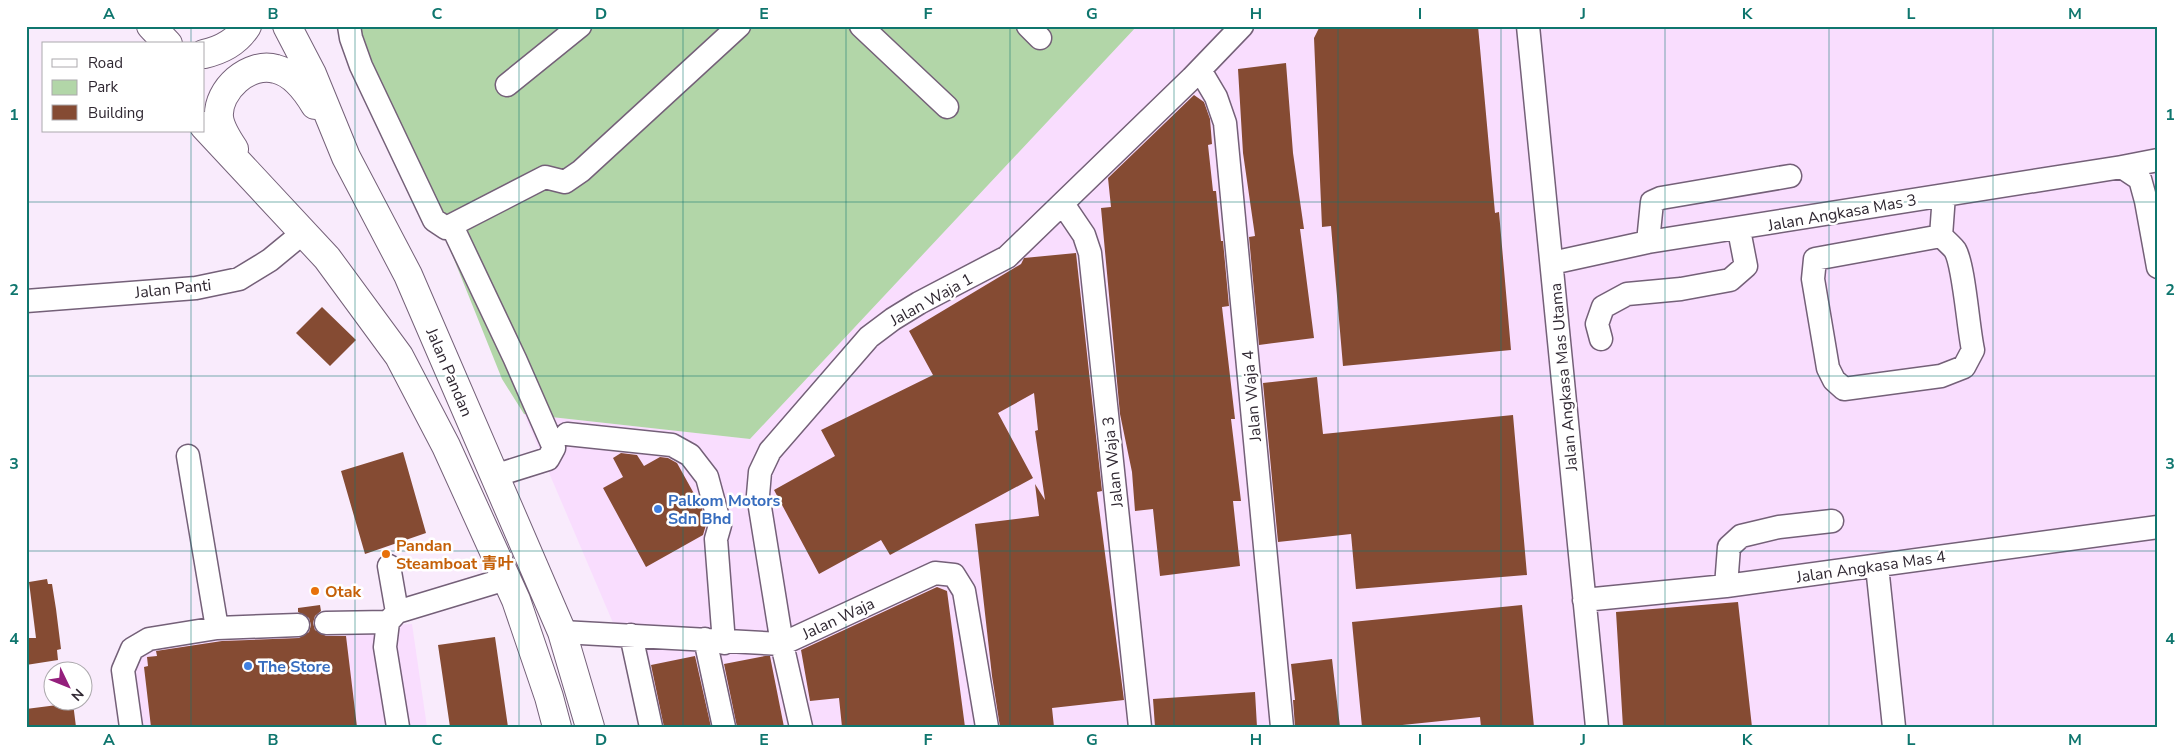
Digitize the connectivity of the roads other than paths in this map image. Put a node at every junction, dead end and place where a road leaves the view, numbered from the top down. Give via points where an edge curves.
1 (143, 26) edge
2 (151, 26) edge
3 (247, 26) edge
4 (287, 26) edge
5 (349, 26) edge
6 (580, 26) edge
7 (738, 26) edge
8 (861, 26) edge
9 (1242, 26) edge
10 (1528, 26) edge
11 (148, 42) edge
12 (166, 42) edge
13 (205, 54) edge
14 (1200, 70) junction
15 (507, 84) dead end
16 (947, 107) dead end
17 (205, 127) edge
18 (346, 157) junction
19 (2158, 160) edge
20 (2127, 170) junction
21 (1790, 176) dead end
22 (259, 185) junction
23 (1944, 195) junction
24 (1063, 204) junction
25 (452, 226) junction
26 (1739, 230) junction
27 (304, 232) junction
28 (1941, 236) junction
29 (1648, 242) junction
30 (1552, 263) junction
31 (2158, 267) edge
32 (26, 301) edge
33 (1601, 340) dead end
34 (567, 434) dead end
35 (188, 456) dead end
36 (494, 476) junction
37 (1832, 521) dead end
38 (2158, 527) edge
39 (388, 566) dead end
40 (1877, 566) junction
41 (506, 579) junction
42 (1726, 586) junction
43 (1584, 600) junction
44 (393, 617) junction
45 (326, 623) dead end
46 (298, 625) dead end
47 (217, 628) junction
48 (562, 632) junction
49 (631, 635) junction
50 (715, 641) junction
51 (782, 644) junction
52 (131, 727) edge
53 (398, 727) edge
54 (557, 727) edge
55 (590, 727) edge
56 (651, 727) edge
57 (724, 727) edge
58 (801, 727) edge
59 (987, 727) edge
60 (1140, 727) edge
61 (1282, 727) edge
62 (1597, 727) edge
63 (1894, 727) edge

1 - 11 highway
2 - 12 highway
3 - 13 highway via 228,46
4 - 18 highway, Jalan Pandan via 312,74
5 - 25 street via 361,66 434,220 446,228
6 - 15 street
7 - 25 street via 565,182 545,177
8 - 16 street
9 - 14 street, Jalan Waja 1
10 - 30 street, Jalan Angkasa Mas Utama
14 - 24 street, Jalan Waja 1
14 - 61 street, Jalan Waja 4 via 1216,97 1225,123
17 - 22 highway, Jalan Pandan
18 - 22 highway via 313,102 293,78 275,68 252,71 241,76 226,93 219,117 224,133
18 - 36 highway, Jalan Pandan via 408,275
19 - 20 street, Jalan Angkasa Mas 3
20 - 23 street, Jalan Angkasa Mas 3
20 - 31 street via 2140,179
21 - 29 street via 1652,202
22 - 27 highway, Jalan Pandan
23 - 26 street, Jalan Angkasa Mas 3
23 - 28 street
24 - 51 street, Jalan Waja 1 via 1007,257 912,307 869,337 770,451 760,472 758,494
24 - 60 street, Jalan Waja 3 via 1084,235 1090,253
25 - 36 street via 554,448 548,459
26 - 29 street, Jalan Angkasa Mas 3
26 - 33 street via 1746,266 1730,280 1627,294 1603,307 1597,324
27 - 32 street, Jalan Panti via 270,260 239,279 196,288
27 - 41 highway, Jalan Pandan via 399,356 446,446
28 - 28 street via 1815,259 1813,279 1828,368 1844,389 1940,376 1964,367 1974,350 1961,270 1955,250
29 - 30 street, Jalan Angkasa Mas 3
30 - 43 street, Jalan Angkasa Mas Utama
34 - 50 street via 672,445 690,455 707,477 720,525 716,539
35 - 47 street
36 - 48 highway, Jalan Pandan
37 - 42 street via 1779,527 1741,536 1729,547
38 - 40 street, Jalan Angkasa Mas 4
39 - 44 street
40 - 42 street, Jalan Angkasa Mas 4
40 - 63 street
41 - 44 street
41 - 54 highway, Jalan Pandan
42 - 43 street, Jalan Angkasa Mas 4
43 - 62 street, Jalan Angkasa Mas Utama
44 - 45 street
44 - 53 street via 385,647
46 - 47 street
47 - 52 street via 149,639 132,649 123,670
48 - 49 street, Jalan Waja
48 - 55 highway, Jalan Pandan
49 - 50 street, Jalan Waja
49 - 56 street
50 - 51 street, Jalan Waja
50 - 57 street
51 - 58 street, Jalan Waja 1
51 - 59 street, Jalan Waja via 936,573 954,575 964,591

